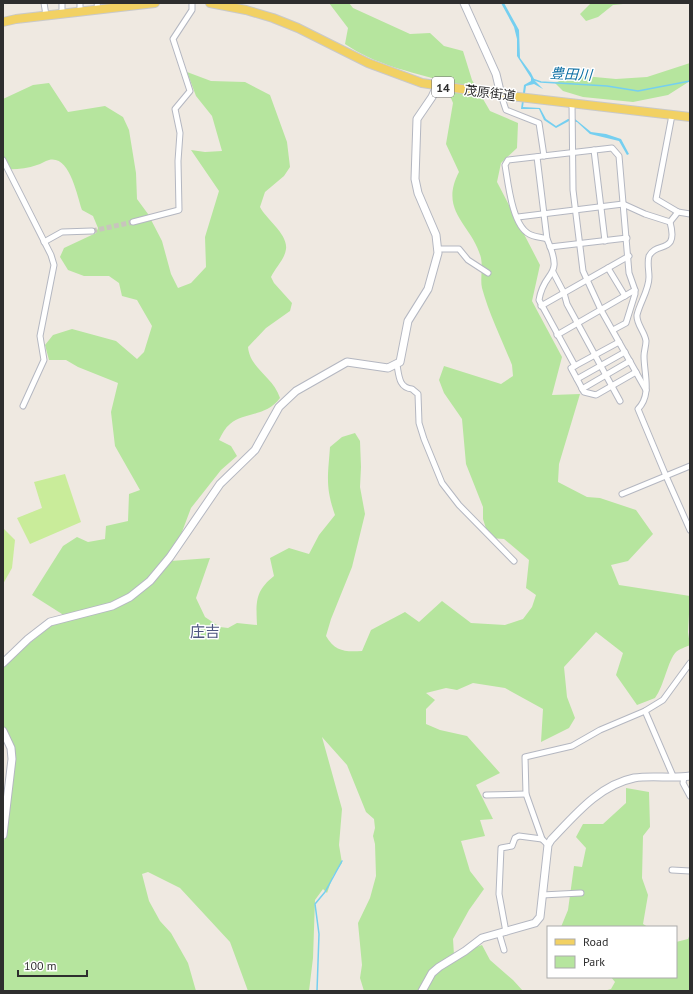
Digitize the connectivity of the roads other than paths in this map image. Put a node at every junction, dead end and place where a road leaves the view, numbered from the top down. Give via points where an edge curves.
1 (44, 3) edge
2 (62, 3) edge
3 (155, 3) edge
4 (192, 3) edge
5 (210, 3) edge
6 (464, 3) edge
7 (114, 5) edge
8 (98, 6) edge
9 (80, 7) edge
10 (62, 13) junction
11 (46, 15) junction
12 (3, 22) edge
13 (437, 86) junction
14 (501, 94) junction
15 (572, 103) junction
16 (672, 115) junction
17 (690, 117) edge
18 (594, 150) junction
19 (572, 152) junction
20 (544, 156) junction
21 (537, 157) junction
22 (3, 160) edge
23 (623, 204) junction
24 (601, 206) junction
25 (574, 210) junction
26 (678, 212) junction
27 (544, 213) junction
28 (690, 214) edge
29 (518, 217) junction
30 (133, 222) tunnel mouth
31 (670, 222) junction
32 (92, 231) tunnel mouth
33 (627, 238) junction
34 (547, 239) junction
35 (605, 241) junction
36 (44, 242) junction
37 (579, 244) junction
38 (550, 247) junction
39 (438, 249) junction
40 (629, 256) junction
41 (608, 268) junction
42 (553, 272) junction
43 (488, 273) dead end
44 (586, 280) junction
45 (635, 290) junction
46 (564, 292) junction
47 (625, 296) junction
48 (541, 306) junction
49 (601, 310) junction
50 (577, 323) junction
51 (613, 330) junction
52 (557, 335) junction
53 (619, 342) junction
54 (625, 352) junction
55 (595, 355) junction
56 (630, 361) junction
57 (397, 365) junction
58 (575, 366) junction
59 (601, 366) junction
60 (636, 372) junction
61 (606, 375) junction
62 (577, 379) junction
63 (612, 385) junction
64 (582, 389) junction
65 (646, 390) junction
66 (620, 401) dead end
67 (23, 406) dead end
68 (690, 466) edge
69 (666, 476) junction
70 (622, 494) dead end
71 (690, 530) edge
72 (514, 561) dead end
73 (3, 663) edge
74 (690, 663) edge
75 (645, 711) junction
76 (3, 731) edge
77 (673, 776) junction
78 (687, 776) edge
79 (526, 794) junction
80 (486, 795) dead end
81 (690, 796) edge
82 (3, 835) edge
83 (542, 839) junction
84 (548, 845) junction
85 (672, 870) dead end
86 (690, 871) edge
87 (581, 893) dead end
88 (542, 895) junction
89 (502, 933) junction
90 (504, 950) dead end
91 (422, 991) edge

1 - 11 street
2 - 10 street
3 - 7 main road
4 - 30 street via 192,10 173,39 190,91 175,109 180,138 179,210
5 - 13 main road, 茂原街道 / 14 via 273,18 387,71
6 - 14 street via 496,74
7 - 8 main road
8 - 9 main road
9 - 10 main road
10 - 11 main road
11 - 12 main road
13 - 14 main road, 茂原街道 / 14
13 - 39 street via 417,119 415,179 418,193 436,235
14 - 15 main road, 茂原街道 / 14
14 - 20 street via 506,110 539,123
15 - 16 main road, 茂原街道 / 14
15 - 19 street
16 - 17 main road, 茂原街道 / 14
16 - 26 street via 656,199
18 - 19 street
18 - 23 street via 612,148 619,156
18 - 24 street
19 - 20 street
19 - 25 street
20 - 21 street
21 - 27 street
21 - 29 street via 508,160 505,165 511,204
22 - 36 street
23 - 24 street
23 - 31 street
23 - 33 street
24 - 25 street
24 - 35 street
25 - 27 street
25 - 37 street
26 - 28 street
26 - 31 street
27 - 29 street
27 - 34 street
29 - 34 street via 528,234
31 - 65 street via 673,235 670,242 650,255 648,282 637,315 646,340
32 - 36 street via 62,232
33 - 35 street
33 - 40 street
34 - 38 street
35 - 37 street
36 - 67 street via 54,265 40,336 44,360
37 - 38 street
37 - 44 street via 582,271
38 - 42 street via 555,263
39 - 43 street via 458,248 468,260
39 - 57 street via 426,294 408,321 402,357
40 - 41 street
40 - 45 street via 629,273
41 - 44 street
41 - 47 street
42 - 46 street
42 - 48 street via 540,291
44 - 46 street
44 - 49 street
45 - 47 street
45 - 51 street via 626,323
46 - 48 street
46 - 50 street
47 - 49 street
48 - 52 street
49 - 50 street
49 - 51 street
50 - 52 street
50 - 55 street
51 - 53 street
52 - 58 street
53 - 54 street
53 - 55 street
54 - 56 street
54 - 59 street
55 - 58 street
55 - 59 street
56 - 60 street
56 - 61 street
57 - 72 street via 401,384 418,394 419,423 442,483 452,497
57 - 73 street via 388,368 347,362 296,391 279,407 255,450 220,484 170,558 150,581 130,597 112,606 50,622 28,638
58 - 62 street via 572,368
59 - 61 street
59 - 62 street
60 - 63 street
60 - 65 street
61 - 63 street
61 - 64 street
62 - 64 street
63 - 64 street via 596,395
63 - 66 street
65 - 69 street via 638,409
68 - 69 street
69 - 70 street
69 - 71 street
74 - 75 street via 663,700
75 - 77 street
75 - 79 street via 600,730 572,746 526,757
76 - 82 street via 11,748 12,759
77 - 78 street
77 - 84 street via 634,778 596,796 582,807
78 - 81 street via 683,783
79 - 80 street
79 - 83 street
83 - 84 street
83 - 89 street via 519,836 515,838 512,846 501,848 499,894
84 - 88 street
85 - 86 street
87 - 88 street
88 - 89 street via 540,917 536,923
89 - 90 street
89 - 91 street via 482,938 465,952 439,967 432,973

